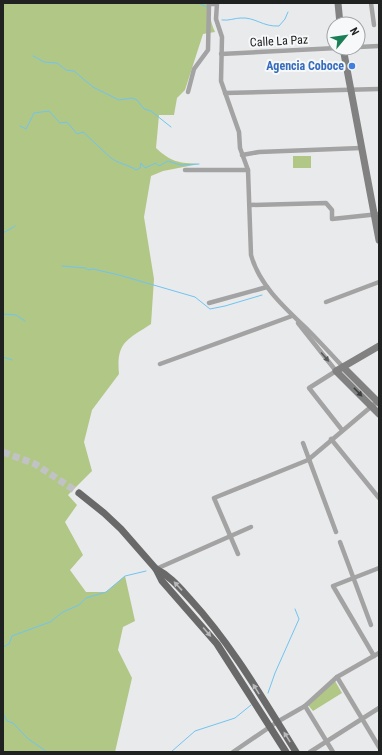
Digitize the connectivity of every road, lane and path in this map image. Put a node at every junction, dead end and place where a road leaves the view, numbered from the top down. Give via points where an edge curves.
1 (216, 3) edge
2 (338, 3) edge
3 (371, 3) edge
4 (339, 16) edge
5 (374, 25) dead end
6 (379, 46) edge
7 (366, 47) edge
8 (326, 49) edge
9 (222, 54) junction
10 (344, 56) edge
11 (379, 89) edge
12 (350, 90) junction
13 (188, 92) dead end
14 (225, 93) junction
15 (361, 148) junction
16 (242, 155) junction
17 (185, 170) dead end
18 (248, 170) junction
19 (250, 205) junction
20 (377, 215) edge
21 (379, 240) edge
22 (379, 282) edge
23 (268, 287) junction
24 (326, 302) dead end
25 (209, 303) dead end
26 (292, 316) junction
27 (379, 346) edge
28 (160, 364) dead end
29 (340, 369) junction
30 (377, 403) edge
31 (379, 414) edge
32 (342, 430) junction
33 (331, 439) junction
34 (303, 443) dead end
35 (308, 460) junction
36 (79, 493) tunnel mouth
37 (379, 498) edge
38 (251, 527) dead end
39 (336, 532) dead end
40 (230, 536) junction
41 (340, 542) dead end
42 (238, 554) dead end
43 (379, 568) edge
44 (156, 569) junction
45 (353, 578) junction
46 (371, 625) dead end
47 (379, 653) edge
48 (374, 656) junction
49 (337, 677) junction
50 (266, 704) junction
51 (305, 706) junction
52 (379, 708) edge
53 (259, 709) junction
54 (362, 718) junction
55 (277, 722) junction
56 (270, 726) junction
57 (326, 741) junction
58 (379, 747) edge
59 (234, 752) edge
60 (286, 752) edge
61 (296, 752) edge
62 (310, 752) edge
63 (333, 752) edge

1 - 9 street via 216,19 222,36
1 - 13 street via 209,4 208,50 194,69
2 - 4 street
3 - 5 street
6 - 7 street
8 - 9 street, Calle La Paz
9 - 14 street via 221,80
10 - 12 street
11 - 12 street
12 - 14 street
12 - 15 street
14 - 16 street via 239,132
15 - 16 street
15 - 20 street
16 - 18 street
17 - 18 street
18 - 19 street
19 - 20 street via 326,203 332,210 332,219
19 - 23 street via 251,255 254,266
20 - 21 street
22 - 24 street
23 - 25 street
23 - 26 street
26 - 28 street
26 - 29 street via 301,329
27 - 29 street
29 - 30 street
29 - 32 street via 309,388
30 - 31 street
30 - 32 street
32 - 33 street
33 - 35 street
33 - 37 street
34 - 35 street
35 - 39 street
35 - 40 street via 214,498
36 - 44 main road via 104,513
38 - 40 street
40 - 42 street
40 - 44 street
41 - 45 street
43 - 45 street
50 -> 44 main road via 235,655 208,619 168,575
44 -> 53 main road via 162,582 217,644
45 - 46 street
45 - 48 street via 333,586
47 - 48 street
48 - 49 street
49 - 51 street
49 - 54 street
50 - 53 main road
50 - 55 main road
51 - 55 street
51 - 57 street
52 - 54 street
53 - 56 main road
54 - 57 street
54 - 58 street
55 - 56 street
61 -> 55 main road
56 - 59 street
56 - 60 main road
57 - 62 street
57 - 63 street

